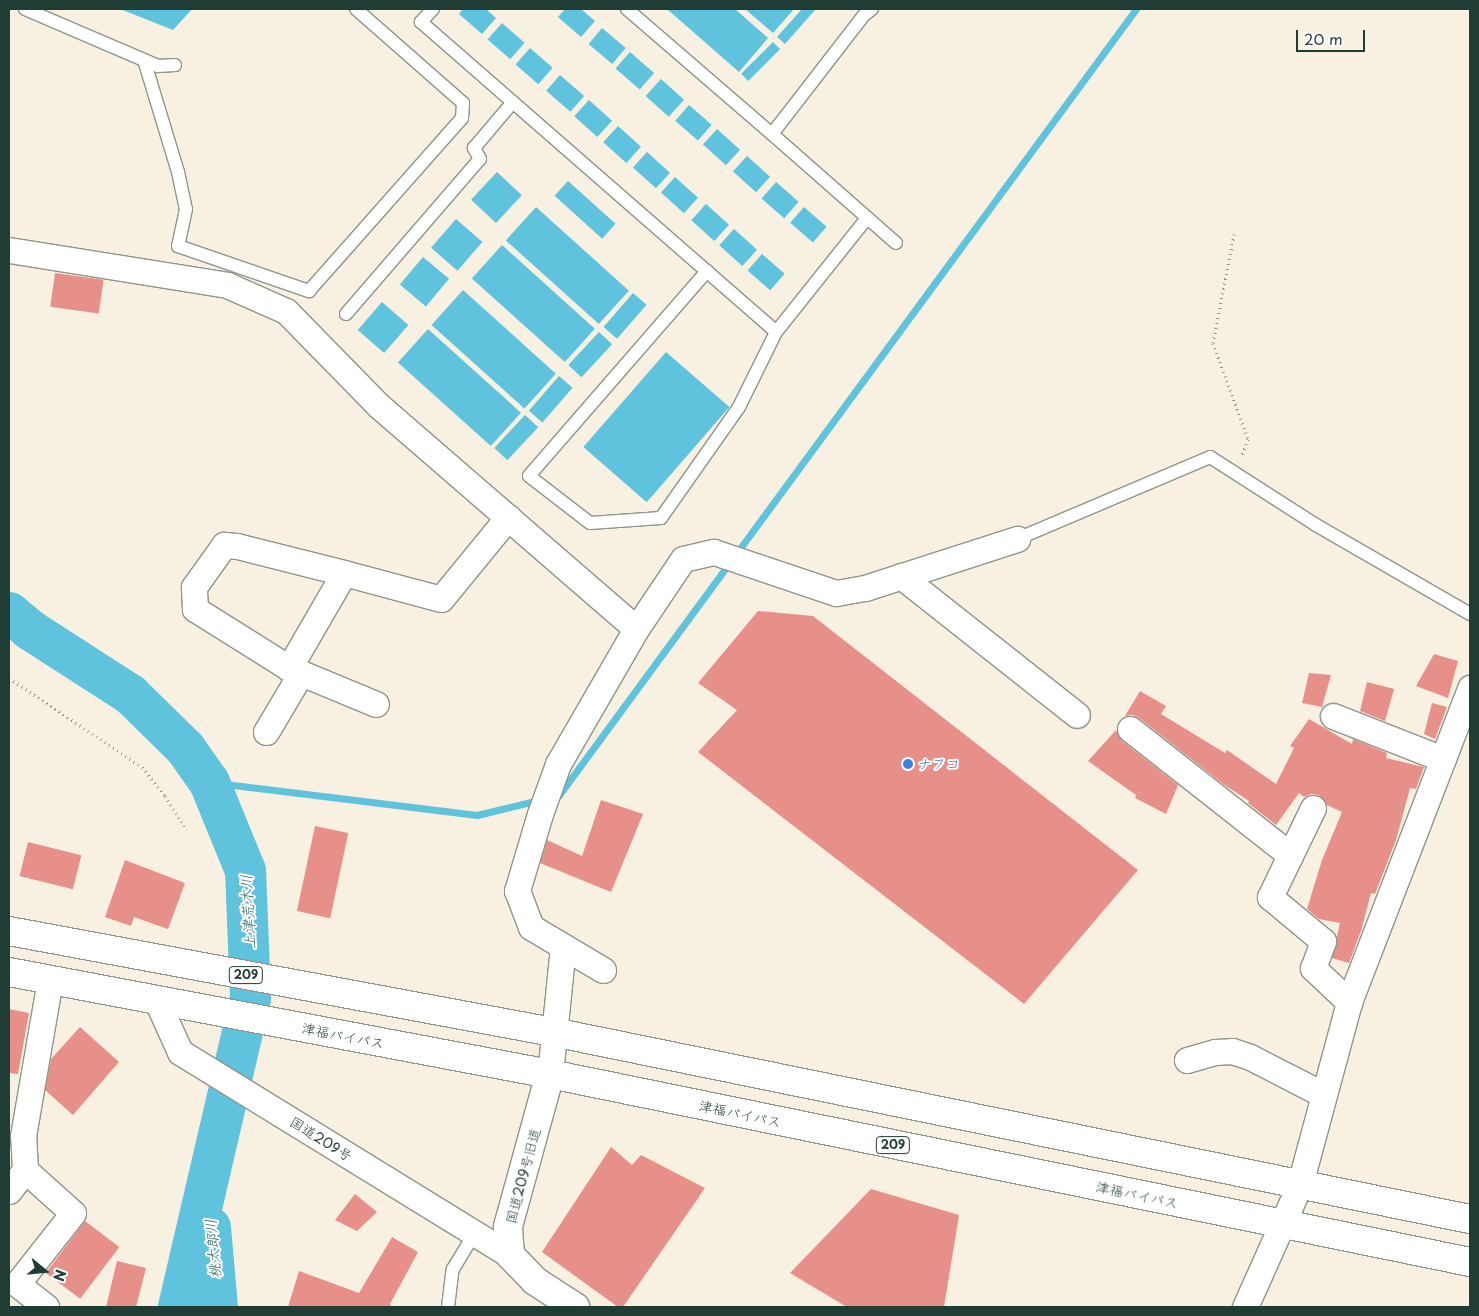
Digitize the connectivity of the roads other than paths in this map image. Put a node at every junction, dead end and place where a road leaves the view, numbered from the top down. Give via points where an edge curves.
1 (25, 9) edge
2 (356, 9) edge
3 (433, 9) edge
4 (627, 9) edge
5 (872, 9) edge
6 (144, 60) junction
7 (175, 65) dead end
8 (513, 102) junction
9 (772, 134) junction
10 (867, 218) junction
11 (896, 243) dead end
12 (9, 250) edge
13 (707, 271) junction
14 (346, 314) dead end
15 (776, 332) junction
16 (508, 517) junction
17 (1017, 539) joint
18 (344, 574) junction
19 (902, 576) junction
20 (1470, 614) edge
21 (636, 629) junction
22 (295, 670) junction
23 (1470, 688) edge
24 (376, 704) dead end
25 (1077, 715) dead end
26 (1333, 716) dead end
27 (1130, 729) dead end
28 (266, 732) dead end
29 (1443, 758) junction
30 (1312, 808) dead end
31 (1290, 855) junction
32 (9, 931) edge
33 (563, 946) junction
34 (602, 970) dead end
35 (9, 972) edge
36 (50, 980) junction
37 (157, 1001) junction
38 (1349, 1002) junction
39 (553, 1032) junction
40 (1186, 1060) dead end
41 (550, 1074) junction
42 (1324, 1095) junction
43 (25, 1170) junction
44 (1300, 1184) junction
45 (9, 1191) edge
46 (1470, 1219) edge
47 (1283, 1225) junction
48 (475, 1233) junction
49 (510, 1255) junction
50 (1470, 1262) edge
51 (46, 1307) edge
52 (448, 1307) edge
53 (575, 1307) edge
54 (1245, 1307) edge

1 - 6 lane
2 - 6 lane via 463,103 462,118 309,291 178,246 186,209
3 - 8 lane via 421,22
4 - 9 lane
5 - 9 lane
6 - 7 lane via 158,66
8 - 13 lane
8 - 14 lane via 474,148 480,159
9 - 10 lane
10 - 11 lane
10 - 15 lane
12 - 16 street via 227,285 286,311 379,406
13 - 15 lane
13 - 15 lane via 529,476 590,522 661,518 739,407
16 - 18 street via 441,599
16 - 21 street
17 - 19 street
17 - 20 lane via 1210,457 1316,525
18 - 22 street
18 - 22 street via 224,545 194,587 195,609
19 - 21 street via 836,593 714,552 683,559
19 - 25 street
21 - 33 street via 558,764 517,891 531,926
22 - 24 street
22 - 28 street
23 - 29 street
26 - 29 street
27 - 31 street
29 - 38 street
30 - 31 street
31 - 38 street via 1270,896 1323,941 1313,968
32 - 39 main road, 209
33 - 34 street
33 - 39 street
35 - 36 main road, 津福バイパス / 209
36 - 37 main road, 津福バイパス / 209
36 - 43 street via 22,1136
37 - 41 main road, 津福バイパス / 209
37 - 48 street, 国道209号 via 180,1052
38 - 42 street
39 - 41 street
39 - 44 main road, 209
40 - 42 street via 1232,1051 1250,1056
41 - 47 main road, 津福バイパス / 209
41 - 49 main road, 国道209号旧道 via 508,1227
42 - 44 street
43 - 45 street
43 - 51 street via 73,1213 17,1284
44 - 46 main road, 209
44 - 47 street
47 - 50 main road, 津福バイパス / 209
47 - 54 street
48 - 49 street, 国道209号
48 - 52 lane via 453,1269
49 - 53 main road via 535,1282

